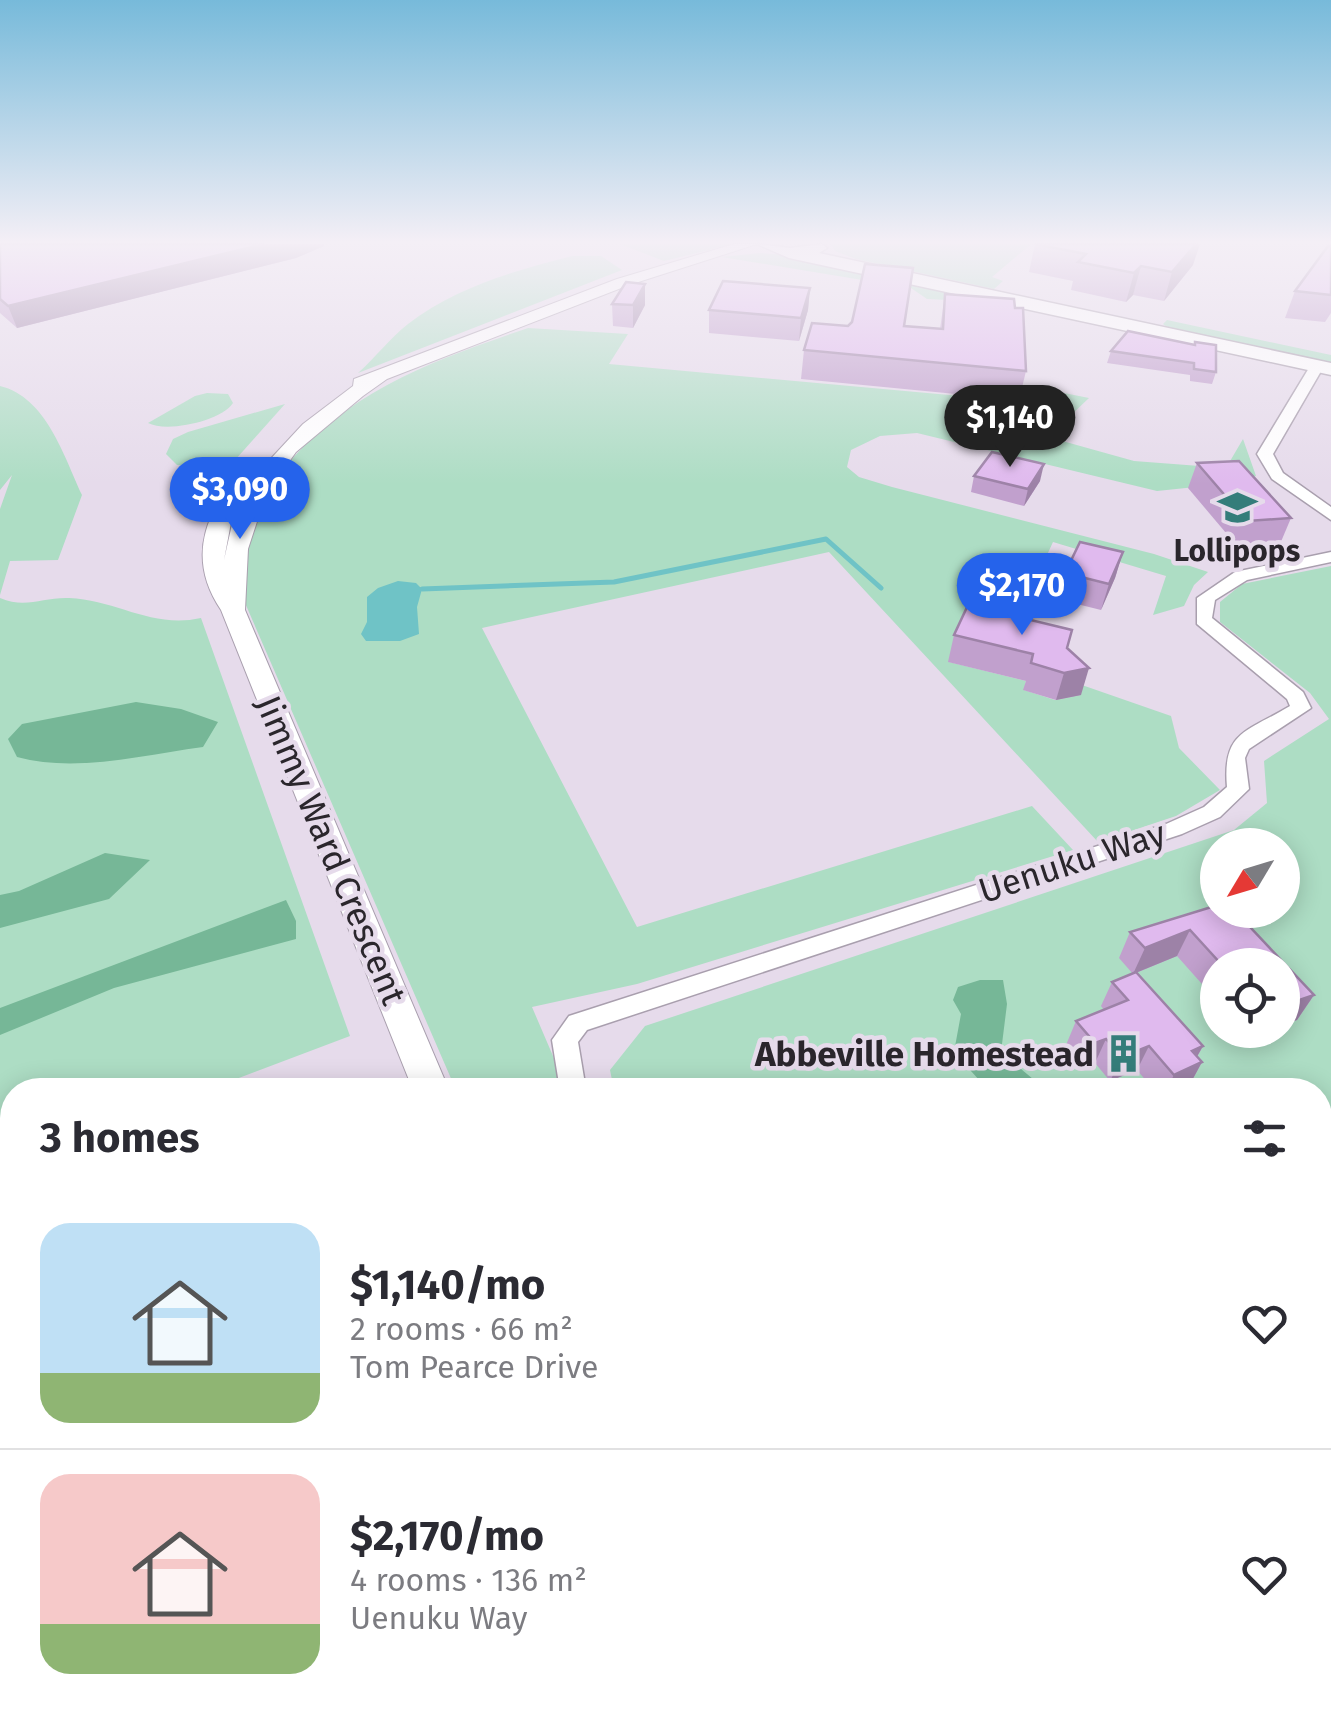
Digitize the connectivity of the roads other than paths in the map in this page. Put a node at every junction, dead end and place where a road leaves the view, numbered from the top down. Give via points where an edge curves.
1 (515, 324) edge
2 (1126, 324) edge
3 (1324, 368) edge
4 (1331, 515) edge
5 (1331, 557) edge
6 (426, 1078) edge
7 (571, 1078) edge

1 - 6 street, Jimmy Ward Crescent via 351,388 293,425 242,479 218,521 213,545 218,590 233,610
2 - 3 main road
3 - 4 street via 1264,454 1277,476
5 - 7 street, Uenuku Way via 1241,576 1206,598 1204,620 1296,696 1301,708 1240,744 1238,789 1228,801 1174,828 578,1023 565,1040

